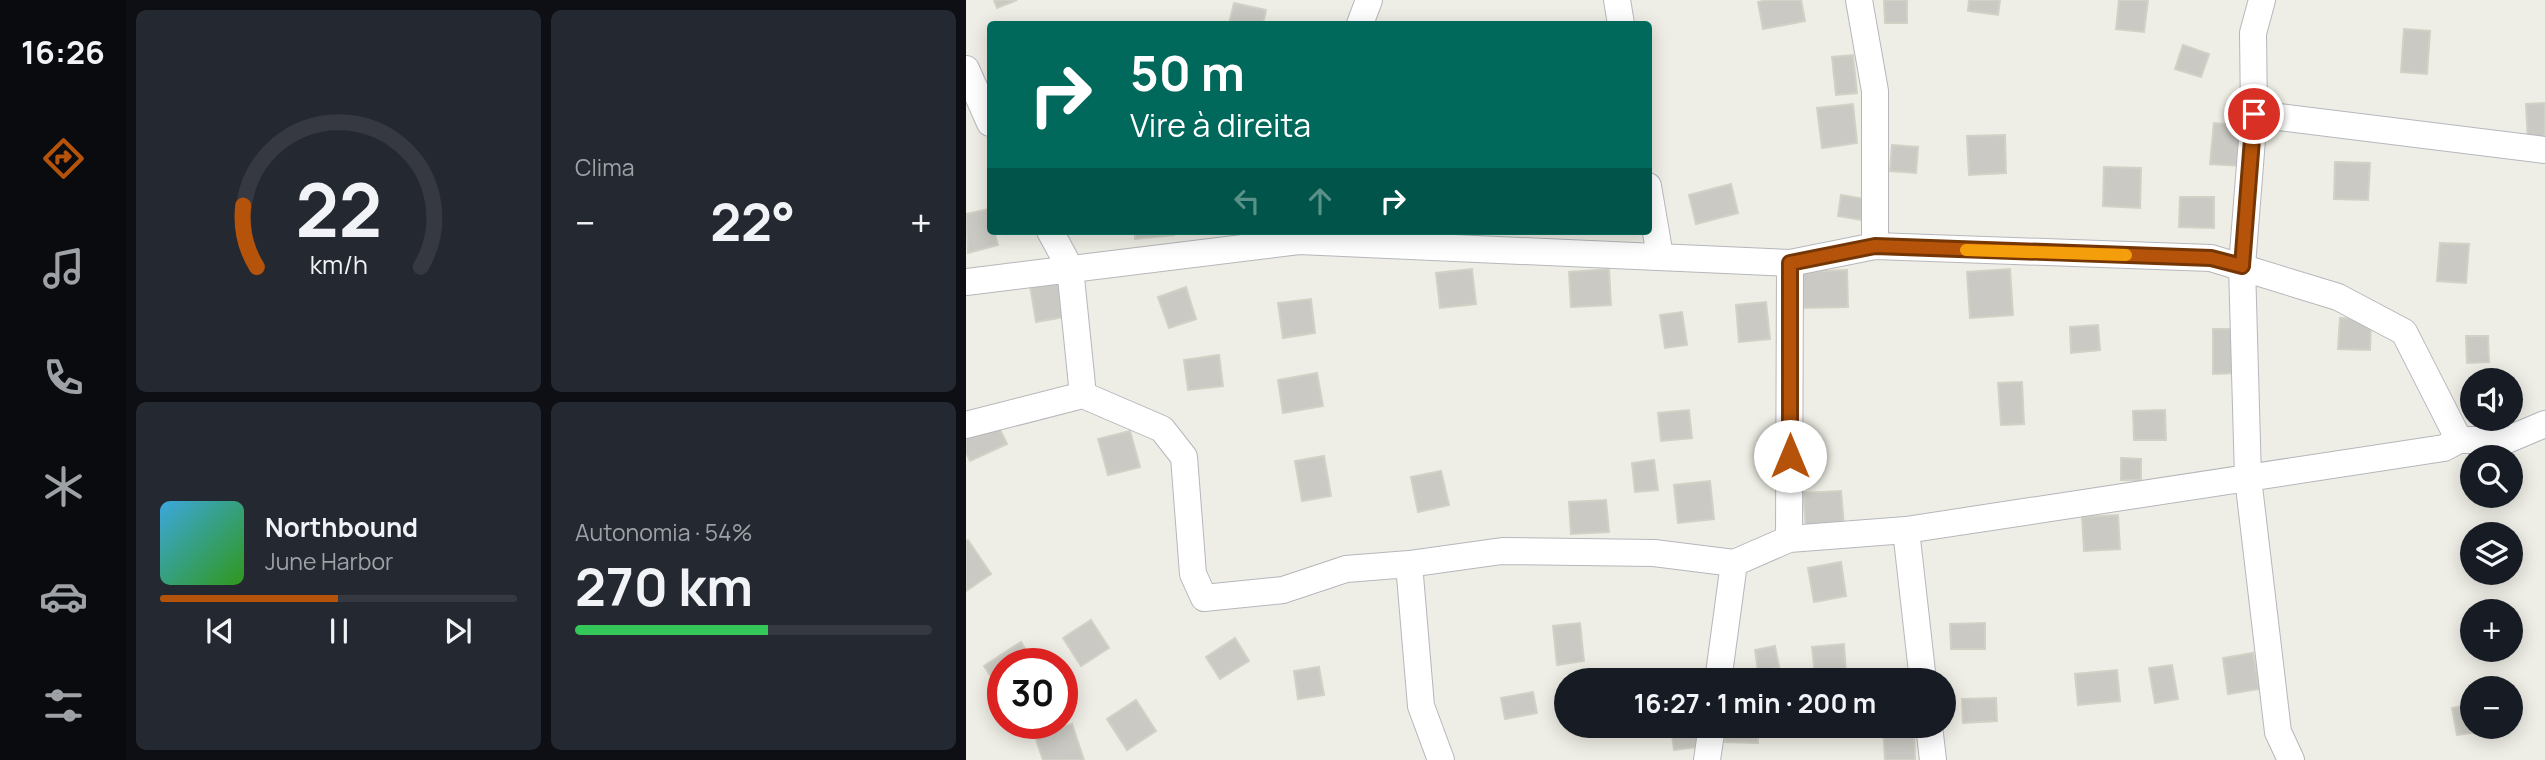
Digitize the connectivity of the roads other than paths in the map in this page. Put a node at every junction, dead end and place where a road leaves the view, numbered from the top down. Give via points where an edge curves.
1 (1369, 0) edge
2 (1617, 0) edge
3 (1859, 0) edge
4 (2262, 0) edge
5 (1361, 21) edge
6 (1620, 21) edge
7 (966, 69) edge
8 (2254, 114) junction
9 (987, 116) edge
10 (2545, 150) edge
11 (1652, 209) edge
12 (1052, 235) edge
13 (1300, 236) edge
14 (1875, 246) junction
15 (1660, 256) junction
16 (1790, 263) junction
17 (2242, 266) junction
18 (1070, 268) junction
19 (966, 282) edge
20 (1083, 395) junction
21 (2545, 424) edge
22 (966, 425) edge
23 (2459, 440) junction
24 (2248, 478) junction
25 (1906, 530) junction
26 (1789, 539) junction
27 (1734, 563) junction
28 (1409, 564) junction
29 (1720, 668) edge
30 (1922, 668) edge
31 (1710, 738) edge
32 (1930, 738) edge
33 (1441, 760) edge
34 (1707, 760) edge
35 (1933, 760) edge
36 (2291, 760) edge

1 - 5 street
2 - 6 street
3 - 14 street via 1875,91
4 - 8 street via 2253,33
7 - 9 street
8 - 10 street
8 - 17 street
11 - 15 street
12 - 18 street
13 - 15 street
13 - 18 street
14 - 16 street
14 - 17 street via 2211,258
15 - 16 street
16 - 26 street
17 - 23 street via 2338,297 2403,332
17 - 24 street
18 - 19 street
18 - 20 street
20 - 22 street
20 - 28 street via 1162,429 1184,457 1193,573 1204,598 1283,590 1346,569
21 - 23 street via 2507,440
23 - 24 street via 2444,448
24 - 25 street
24 - 36 street via 2278,732
25 - 26 street
25 - 30 street
26 - 27 street
27 - 28 street via 1654,553 1502,551
27 - 29 street
28 - 33 street via 1421,706
31 - 34 street
32 - 35 street

